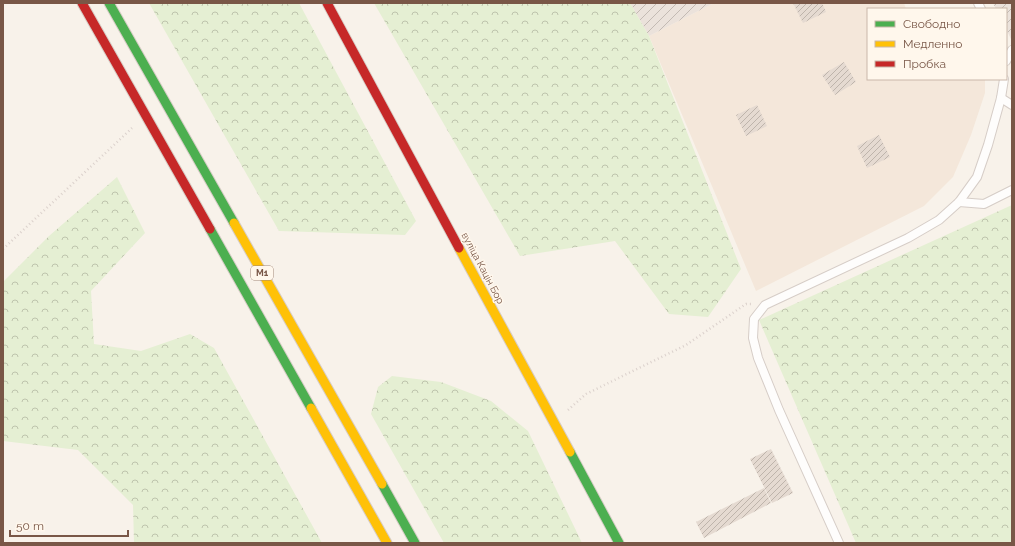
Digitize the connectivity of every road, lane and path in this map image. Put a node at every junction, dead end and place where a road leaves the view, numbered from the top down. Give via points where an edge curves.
1 (82, 3) edge
2 (109, 3) edge
3 (328, 3) edge
4 (1012, 50) edge
5 (1007, 59) edge
6 (1004, 80) edge
7 (1002, 98) junction
8 (1012, 105) edge
9 (146, 115) junction
10 (1012, 190) edge
11 (959, 202) junction
12 (3, 249) edge
13 (765, 305) junction
14 (565, 413) dead end
15 (387, 543) edge
16 (415, 543) edge
17 (619, 543) edge
18 (839, 543) edge

1 - 9 main road, М1
2 - 16 main road, М1
3 - 17 main road, вуліца Кацін Бор
4 - 5 lane
6 - 7 lane
7 - 8 lane
7 - 11 lane via 977,176
9 - 12 path
9 - 15 main road, М1
10 - 11 lane via 984,204
11 - 13 lane via 939,220 908,238
13 - 14 path via 746,304 686,345 586,394
13 - 18 lane via 754,319 752,338 758,358

